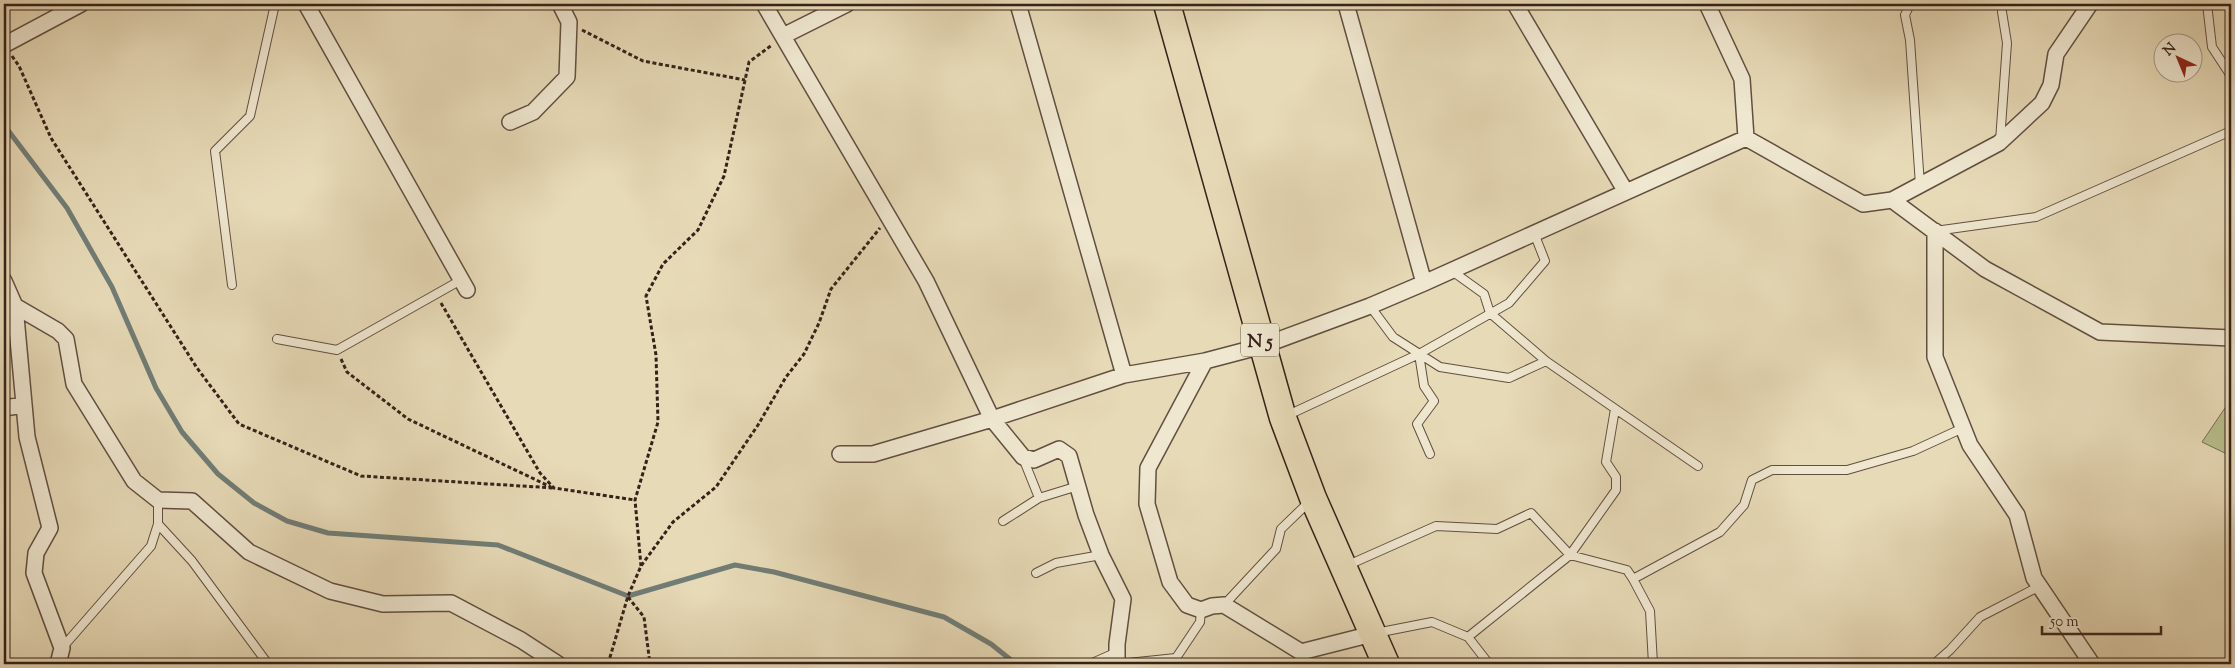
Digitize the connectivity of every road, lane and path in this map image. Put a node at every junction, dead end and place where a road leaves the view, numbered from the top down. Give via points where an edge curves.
1 (80, 4) edge
2 (275, 4) edge
3 (306, 4) edge
4 (560, 4) edge
5 (764, 4) edge
6 (848, 4) edge
7 (1018, 4) edge
8 (1167, 4) edge
9 (1346, 4) edge
10 (1515, 4) edge
11 (1707, 4) edge
12 (1910, 4) edge
13 (2090, 4) edge
14 (2207, 4) edge
15 (2002, 12) dead end
16 (569, 22) junction
17 (783, 36) junction
18 (4, 44) edge
19 (2231, 76) edge
20 (745, 80) junction
21 (510, 122) dead end
22 (2231, 132) edge
23 (1746, 138) junction
24 (1999, 143) junction
25 (1920, 185) junction
26 (1626, 192) junction
27 (1892, 200) junction
28 (889, 217) junction
29 (1935, 231) junction
30 (1534, 233) junction
31 (1452, 271) junction
32 (4, 281) edge
33 (1424, 283) junction
34 (232, 284) dead end
35 (464, 285) joint
36 (436, 294) junction
37 (15, 306) junction
38 (1370, 306) junction
39 (1490, 313) junction
40 (277, 338) dead end
41 (2231, 338) edge
42 (1262, 346) junction
43 (337, 350) junction
44 (1419, 354) junction
45 (1205, 361) junction
46 (1546, 361) junction
47 (1124, 376) junction
48 (24, 405) junction
49 (4, 408) edge
50 (1615, 409) junction
51 (1283, 418) junction
52 (992, 419) junction
53 (1963, 428) junction
54 (840, 454) dead end
55 (1430, 454) dead end
56 (1023, 457) junction
57 (1698, 466) dead end
58 (1078, 486) junction
59 (554, 488) junction
60 (1039, 498) junction
61 (1313, 498) junction
62 (158, 500) junction
63 (635, 500) junction
64 (1003, 521) dead end
65 (158, 524) junction
66 (1101, 555) junction
67 (1570, 555) junction
68 (641, 566) junction
69 (1344, 566) junction
70 (1036, 574) dead end
71 (1633, 579) junction
72 (2040, 586) junction
73 (628, 596) junction
74 (1224, 605) junction
75 (1201, 610) junction
76 (1372, 634) junction
77 (1468, 637) junction
78 (62, 648) junction
79 (1176, 658) junction
80 (1117, 660) edge
81 (58, 664) edge
82 (268, 664) edge
83 (558, 664) edge
84 (608, 664) edge
85 (650, 664) edge
86 (1090, 664) edge
87 (1184, 664) edge
88 (1386, 664) edge
89 (1490, 664) edge
90 (1653, 664) edge
91 (1934, 664) edge
92 (2092, 664) edge

1 - 18 street
2 - 34 lane via 250,116 214,151
3 - 35 street
4 - 16 street
5 - 17 street
6 - 17 street
7 - 47 street
8 - 42 highway, N 5
9 - 33 street
10 - 26 street
11 - 23 street via 1742,79
12 - 25 lane via 1905,14 1910,40
13 - 24 street via 2056,54 2052,85 2042,104
14 - 19 lane via 2212,47
15 - 24 lane via 2007,43
16 - 20 path via 643,61
16 - 21 street via 567,77 533,112
17 - 20 path via 749,62
17 - 28 street
18 - 59 path via 19,66 51,138 196,368 239,424 361,476
20 - 63 path via 724,176 698,230 663,264 646,296 656,355 658,422
22 - 29 lane via 2036,217
23 - 26 street
23 - 27 street via 1863,204
24 - 25 street
25 - 27 street
26 - 30 street
27 - 29 street
28 - 52 street via 926,281
28 - 68 path via 832,289 804,354 716,487 672,522
29 - 41 street via 1985,269 2100,332
29 - 53 street via 1934,357
30 - 31 street
30 - 39 lane via 1545,261 1509,303
31 - 33 street
31 - 39 lane via 1484,294
32 - 37 street
33 - 38 street
35 - 36 lane
36 - 43 lane
36 - 59 path via 540,473
37 - 48 street
37 - 62 street via 58,330 66,339 74,384 134,481
38 - 42 street
38 - 44 lane via 1393,337
39 - 44 lane
39 - 46 lane
40 - 43 lane
42 - 45 street
42 - 51 highway, N 5
43 - 59 path via 347,372 408,419
44 - 46 lane via 1440,368 1510,378
44 - 51 lane
44 - 55 lane via 1424,386 1434,401 1417,424
45 - 47 street
45 - 75 street via 1148,468 1147,504 1170,582 1186,605
46 - 50 lane
47 - 52 street
48 - 49 street
48 - 78 street via 27,437 50,528 36,553 34,573
50 - 57 lane
50 - 67 lane via 1606,462 1616,477 1616,490
51 - 61 highway, N 5
52 - 54 street via 873,454
52 - 56 street
53 - 71 lane via 1913,450 1847,470 1772,470 1752,480 1744,505 1720,532
53 - 72 street via 1970,445 2017,515 2034,578
56 - 58 street via 1034,460 1059,448 1069,456
56 - 60 lane
58 - 60 lane
58 - 66 street
59 - 63 path
60 - 64 lane
61 - 69 highway, N 5
61 - 74 lane via 1281,530 1276,549
62 - 65 lane
62 - 83 street via 192,501 249,552 330,590 383,604 451,603 521,640
63 - 68 path
65 - 78 lane via 151,546
65 - 82 lane via 192,561
66 - 70 lane via 1056,563
66 - 80 street via 1123,599
67 - 69 lane via 1531,513 1496,528 1436,526
67 - 71 lane via 1627,570
67 - 77 lane
68 - 73 path
69 - 76 highway, N 5
71 - 90 lane via 1650,611
72 - 91 lane via 1980,617
72 - 92 street
73 - 84 path
73 - 85 path via 644,617
74 - 75 street
74 - 76 street via 1301,652
75 - 79 lane via 1200,622
76 - 77 lane via 1432,622
76 - 88 highway, N 5
77 - 89 lane
78 - 81 street
79 - 80 lane
79 - 87 lane
80 - 86 lane

